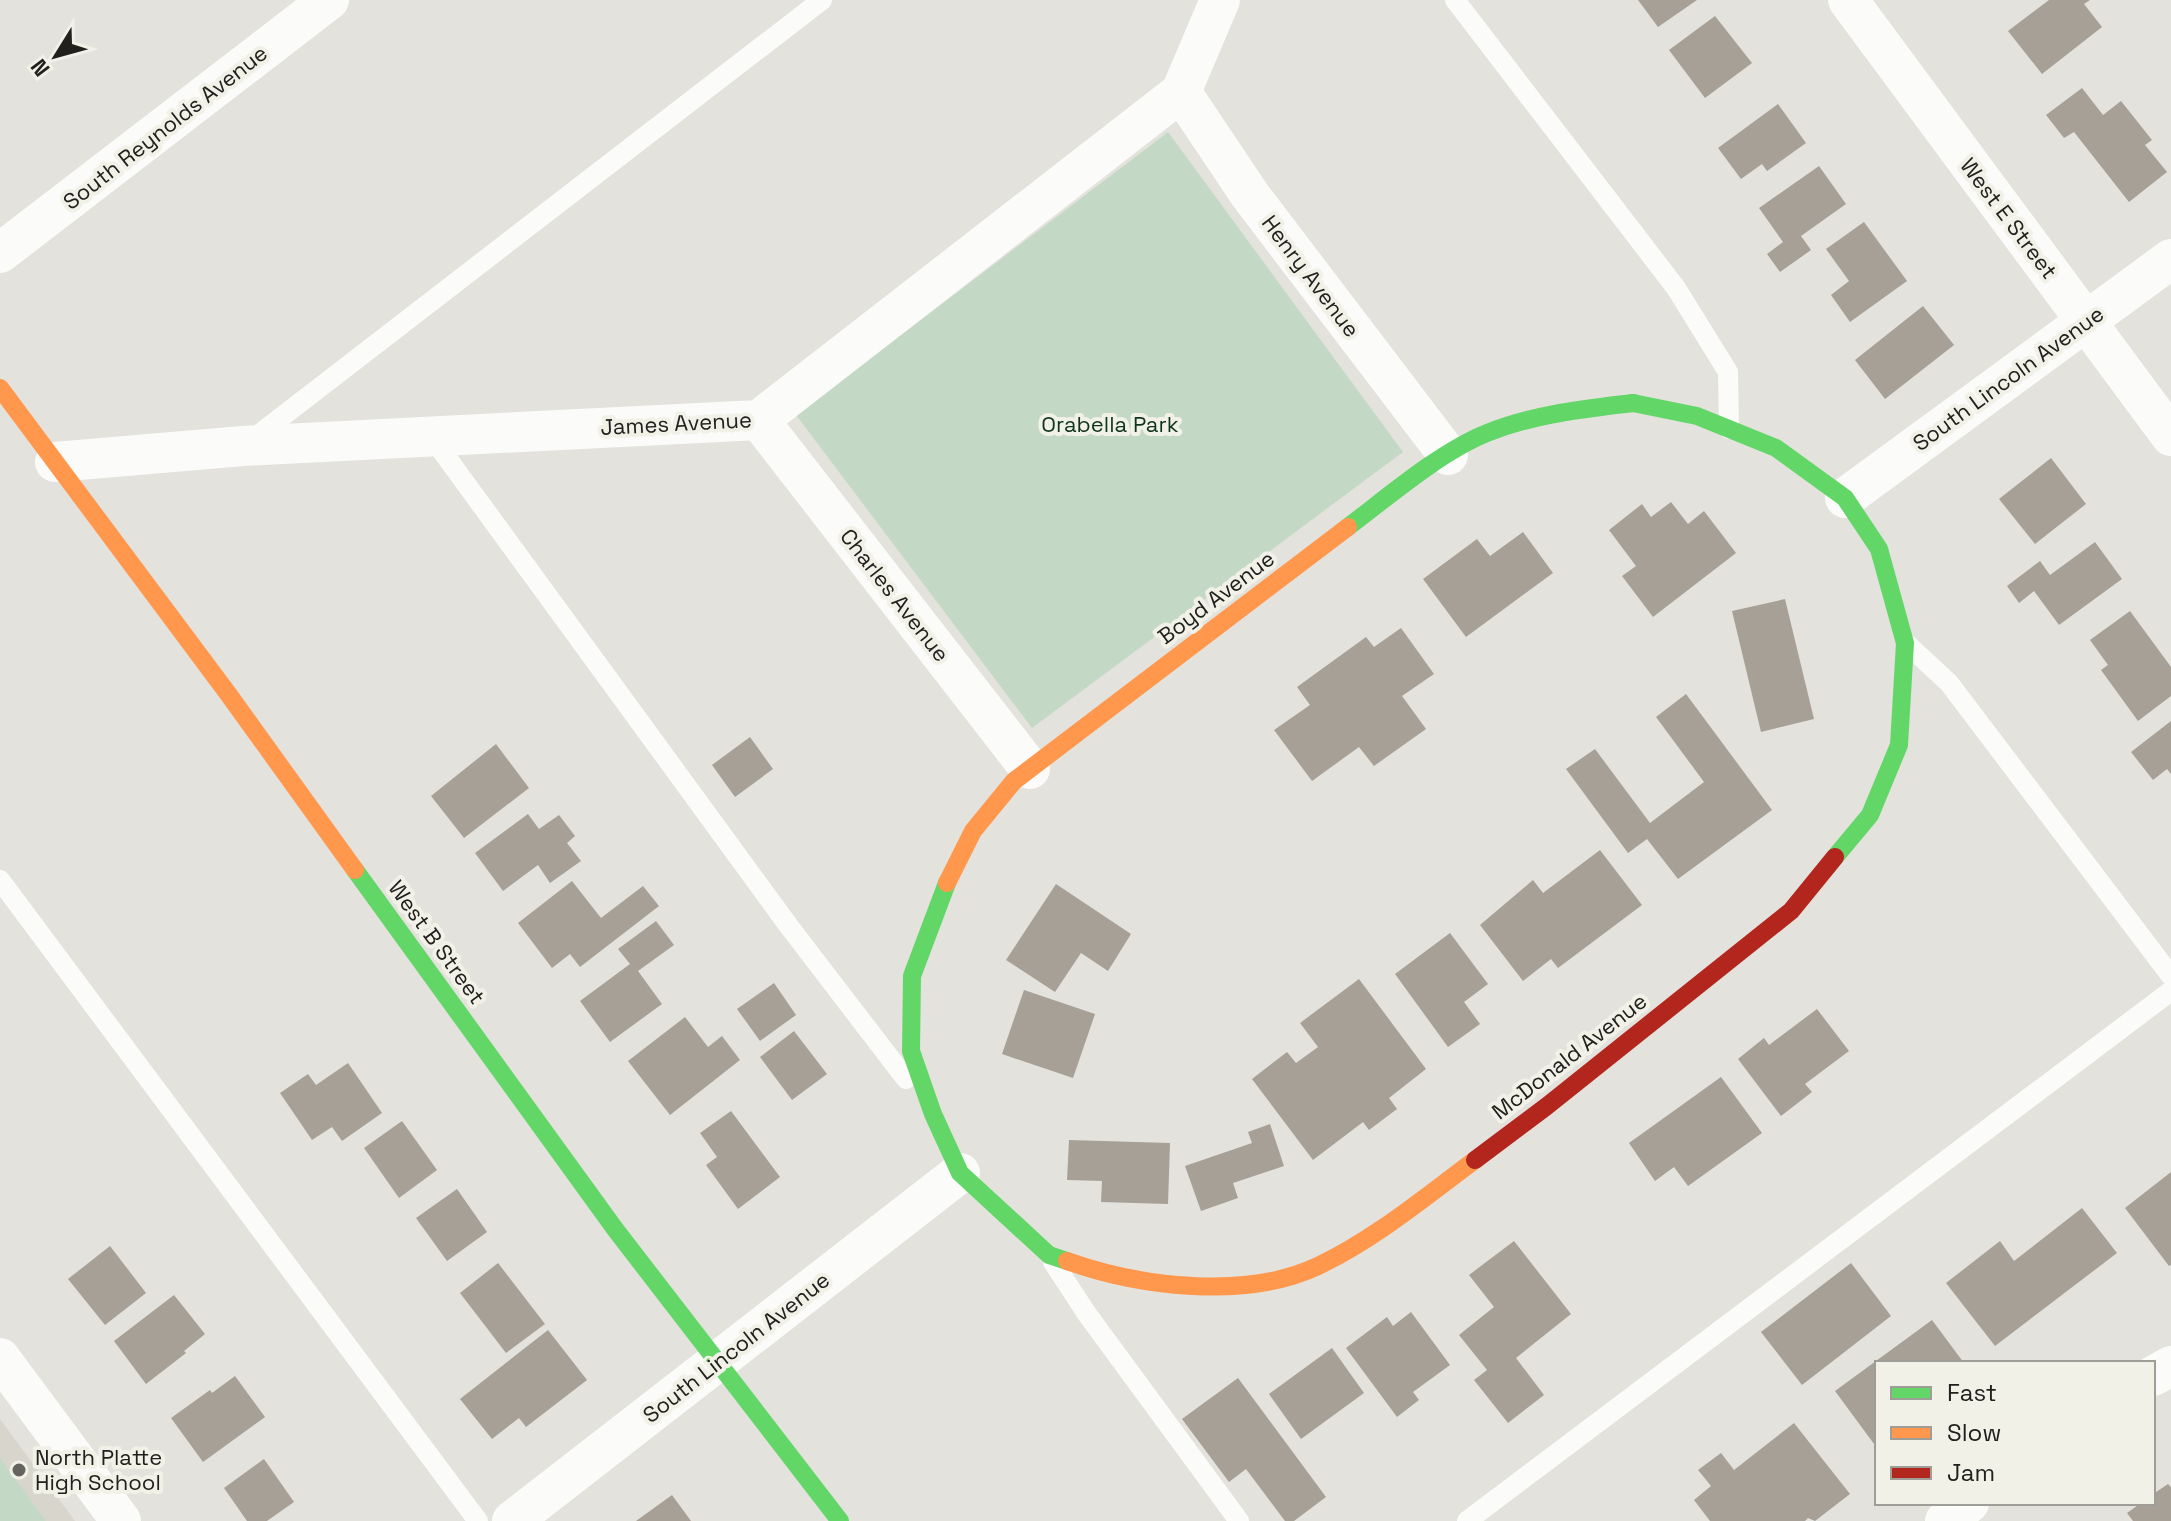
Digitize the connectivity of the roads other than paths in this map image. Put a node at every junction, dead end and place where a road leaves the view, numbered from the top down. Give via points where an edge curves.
1 (329, 0) edge
2 (822, 0) edge
3 (1220, 0) edge
4 (1455, 0) edge
5 (1848, 0) edge
6 (1181, 92) junction
7 (0, 253) edge
8 (2171, 259) edge
9 (2086, 321) junction
10 (0, 388) edge
11 (759, 420) junction
12 (1729, 429) junction
13 (430, 435) junction
14 (2171, 436) edge
15 (243, 446) junction
16 (1448, 455) junction
17 (55, 462) junction
18 (1845, 498) junction
19 (1905, 643) junction
20 (1030, 769) junction
21 (0, 880) edge
22 (2171, 976) edge
23 (2171, 991) edge
24 (933, 1114) junction
25 (960, 1173) junction
26 (1049, 1255) junction
27 (0, 1358) edge
28 (717, 1362) junction
29 (1966, 1505) edge
30 (121, 1521) edge
31 (478, 1521) edge
32 (512, 1521) edge
33 (840, 1521) edge
34 (1239, 1521) edge
35 (1467, 1521) edge
36 (1945, 1521) edge

1 - 7 street, South Reynolds Avenue
2 - 15 lane
3 - 6 street, James Avenue
4 - 12 lane via 1676,288 1728,372
5 - 9 street, West E Street
6 - 11 street, James Avenue
6 - 16 street, Henry Avenue via 1250,195
8 - 9 street, South Lincoln Avenue
9 - 14 street, West E Street
9 - 18 street, South Lincoln Avenue
10 - 17 street, West B Street
11 - 13 street, James Avenue
11 - 20 street, Charles Avenue
12 - 16 street, Boyd Avenue via 1697,416 1633,403 1562,411 1486,433
12 - 18 street, Boyd Avenue via 1776,448
13 - 15 street, James Avenue
13 - 24 lane via 788,925
15 - 17 street, James Avenue
16 - 20 street, Boyd Avenue
17 - 28 street, West B Street
18 - 19 street, McDonald Avenue via 1879,549
19 - 22 lane via 1949,683
19 - 26 street, McDonald Avenue via 1899,745 1870,815 1791,911 1547,1106 1374,1235 1316,1267 1253,1286 1106,1275
20 - 24 street, Boyd Avenue via 973,831 945,886 912,976 911,1051
21 - 31 lane
23 - 35 lane
24 - 25 street, Boyd Avenue
25 - 26 street, McDonald Avenue
25 - 28 street, South Lincoln Avenue
26 - 34 lane
27 - 30 street
28 - 32 street, South Lincoln Avenue
28 - 33 street, West B Street
29 - 36 street

